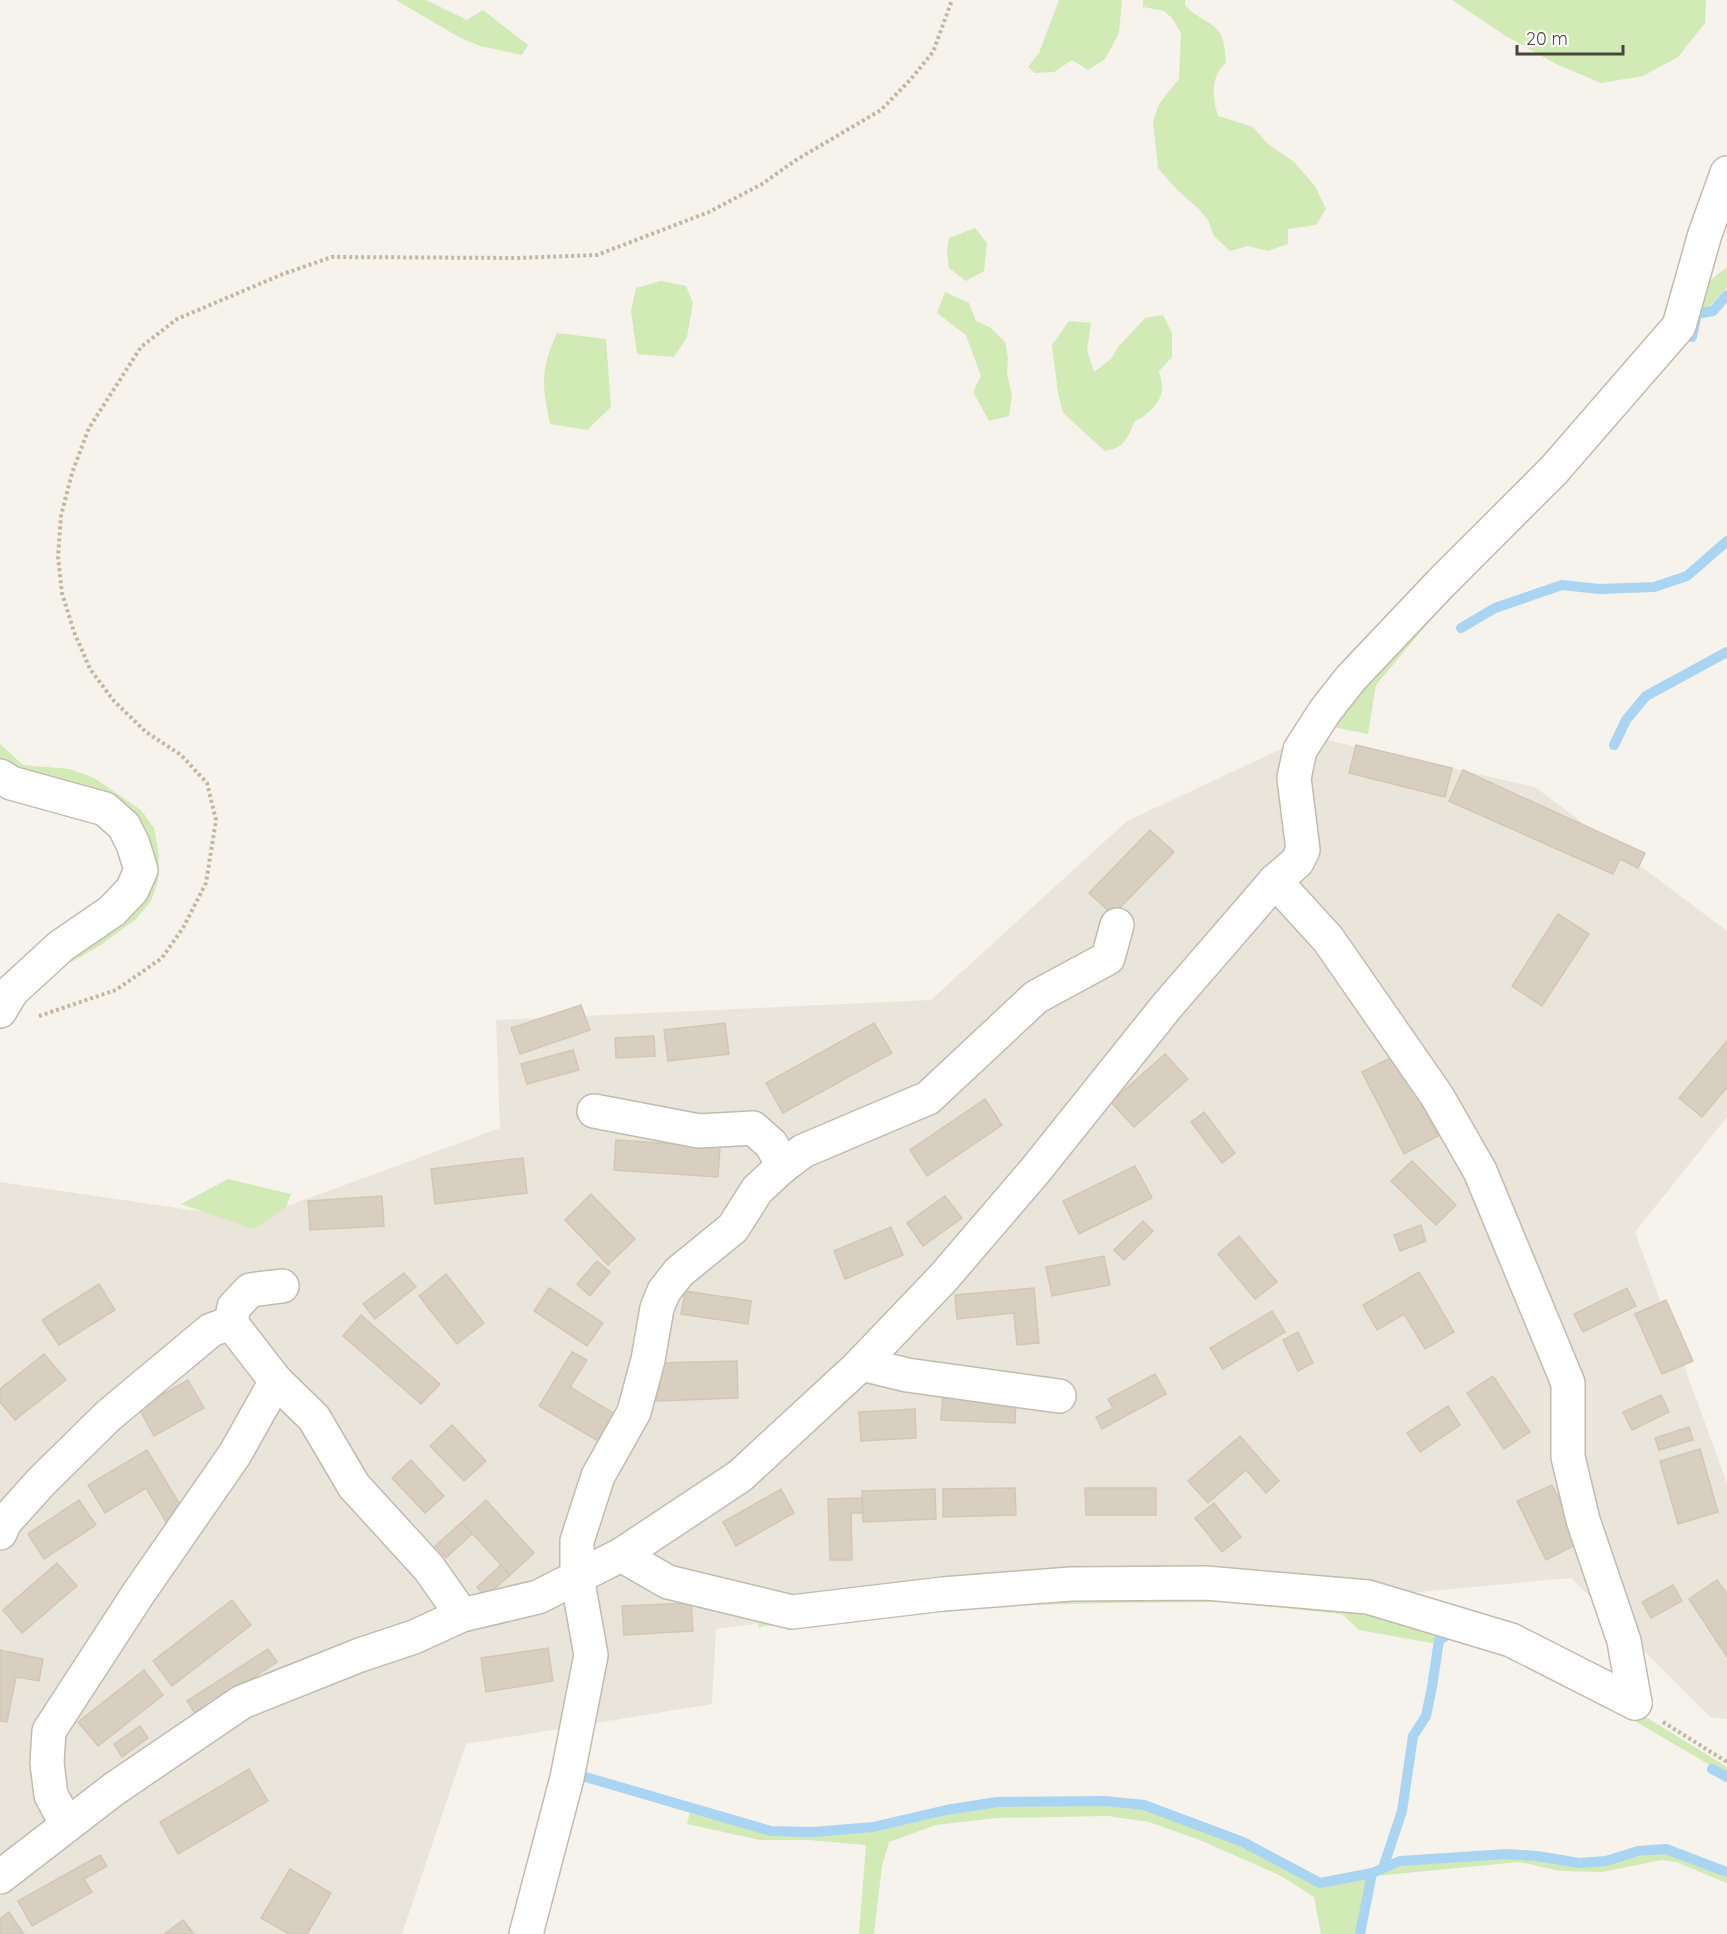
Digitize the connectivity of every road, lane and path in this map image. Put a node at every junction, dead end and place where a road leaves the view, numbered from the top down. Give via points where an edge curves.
1 (952, 0) edge
2 (1727, 173) edge
3 (0, 776) edge
4 (1275, 881) junction
5 (1117, 925) dead end
6 (0, 1011) edge
7 (34, 1017) dead end
8 (594, 1111) dead end
9 (783, 1166) junction
10 (282, 1286) dead end
11 (231, 1323) junction
12 (861, 1364) junction
13 (276, 1381) junction
14 (1059, 1396) dead end
15 (0, 1533) edge
16 (621, 1555) junction
17 (577, 1576) junction
18 (462, 1615) junction
19 (1635, 1703) junction
20 (1727, 1762) edge
21 (67, 1825) junction
22 (0, 1877) edge
23 (526, 1934) edge

1 - 7 path via 933,52 881,110 709,212 597,255 332,257 177,319 141,347 89,428 72,473 61,516 58,557 62,593 90,669 114,701 146,732 181,755 207,783 216,820 206,883 162,958 116,990
2 - 4 street via 1679,326 1554,470 1352,678 1300,750 1294,778 1303,850 1298,862
3 - 6 street via 11,783 105,809 124,826 141,870 132,890 112,911 53,953 12,991
4 - 12 street via 959,1260
4 - 19 street via 1328,939 1437,1096 1480,1171 1568,1383 1568,1457 1583,1520 1624,1641
5 - 9 street via 1108,957 1036,997 928,1098 802,1151
8 - 9 street via 699,1131 753,1128 771,1144
9 - 17 street via 757,1190 733,1228 679,1272 664,1291 634,1412 598,1476 586,1510 577,1541
10 - 11 street via 250,1290 234,1307
11 - 13 street
11 - 15 street via 211,1330 108,1416 41,1482
12 - 14 street via 907,1375
12 - 16 street via 740,1476
13 - 18 street via 314,1418 354,1486 429,1568
13 - 21 street via 235,1454 49,1731 51,1796
16 - 17 street
16 - 19 street via 668,1582 792,1612 1071,1584 1206,1583 1368,1597 1511,1640
17 - 18 street via 538,1597
17 - 23 street via 591,1655 567,1778
18 - 21 street via 242,1702
19 - 20 path
21 - 22 street

